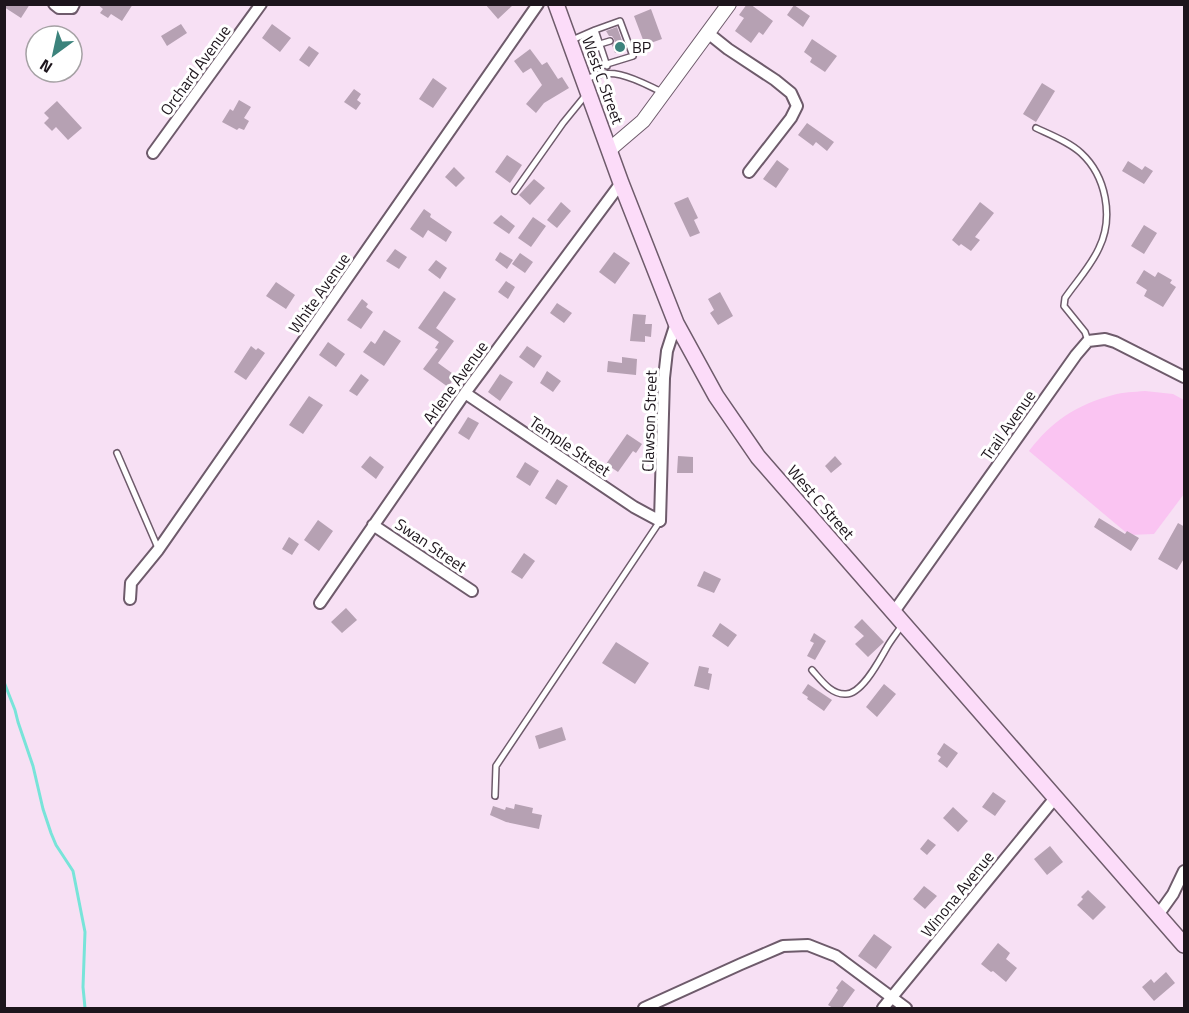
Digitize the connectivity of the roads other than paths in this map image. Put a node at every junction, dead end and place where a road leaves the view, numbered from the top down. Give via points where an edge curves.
1 (54, 4) edge
2 (261, 4) edge
3 (538, 4) edge
4 (556, 4) edge
5 (729, 4) edge
6 (73, 6) edge
7 (595, 30) junction
8 (708, 33) junction
9 (569, 41) junction
10 (610, 41) dead end
11 (600, 44) junction
12 (607, 64) junction
13 (609, 73) junction
14 (586, 86) junction
15 (664, 93) junction
16 (1036, 128) dead end
17 (609, 150) junction
18 (153, 153) dead end
19 (749, 172) dead end
20 (621, 183) junction
21 (515, 191) dead end
22 (676, 323) junction
23 (1088, 341) junction
24 (1185, 377) edge
25 (465, 393) junction
26 (117, 453) dead end
27 (660, 521) junction
28 (373, 525) junction
29 (158, 550) junction
30 (472, 591) dead end
31 (130, 599) dead end
32 (320, 603) dead end
33 (898, 618) junction
34 (813, 670) dead end
35 (495, 796) dead end
36 (1055, 798) junction
37 (1185, 871) edge
38 (1158, 915) junction
39 (1185, 945) edge
40 (891, 998) junction
41 (644, 1008) edge
42 (883, 1008) edge
43 (906, 1008) edge

1 - 6 street via 59,8
2 - 18 street, Orchard Avenue
3 - 29 street, White Avenue
4 - 9 main road, West C Street
5 - 8 street
7 - 9 lane
7 - 11 lane
7 - 12 lane via 620,21 633,56
8 - 15 street
8 - 19 street via 791,93 797,106
9 - 14 main road, West C Street
10 - 11 lane
11 - 12 lane
12 - 13 lane
13 - 14 lane via 595,75
13 - 15 lane via 633,78
14 - 17 main road, West C Street
14 - 21 lane
15 - 17 street via 643,121
16 - 23 lane via 1070,145 1090,163 1106,203 1100,246 1065,298 1064,306
17 - 20 main road, West C Street
20 - 22 main road, West C Street
20 - 25 street, Arlene Avenue
22 - 27 street, Clawson Street via 664,378
22 - 33 main road, West C Street via 716,396 758,457
23 - 24 street via 1115,342
23 - 33 street, Trail Avenue
25 - 27 street, Temple Street
25 - 28 street, Arlene Avenue
26 - 29 lane
27 - 35 lane via 496,766
28 - 30 street, Swan Street
28 - 32 street, Arlene Avenue
29 - 31 street, White Avenue via 131,583
33 - 34 lane via 879,663 852,693 835,692
33 - 36 main road, West C Street
36 - 38 main road, West C Street
36 - 40 street, Winona Avenue
37 - 38 street
38 - 39 main road, West C Street
40 - 41 street via 836,956 808,945 783,946
40 - 42 street, Winona Avenue
40 - 43 street

